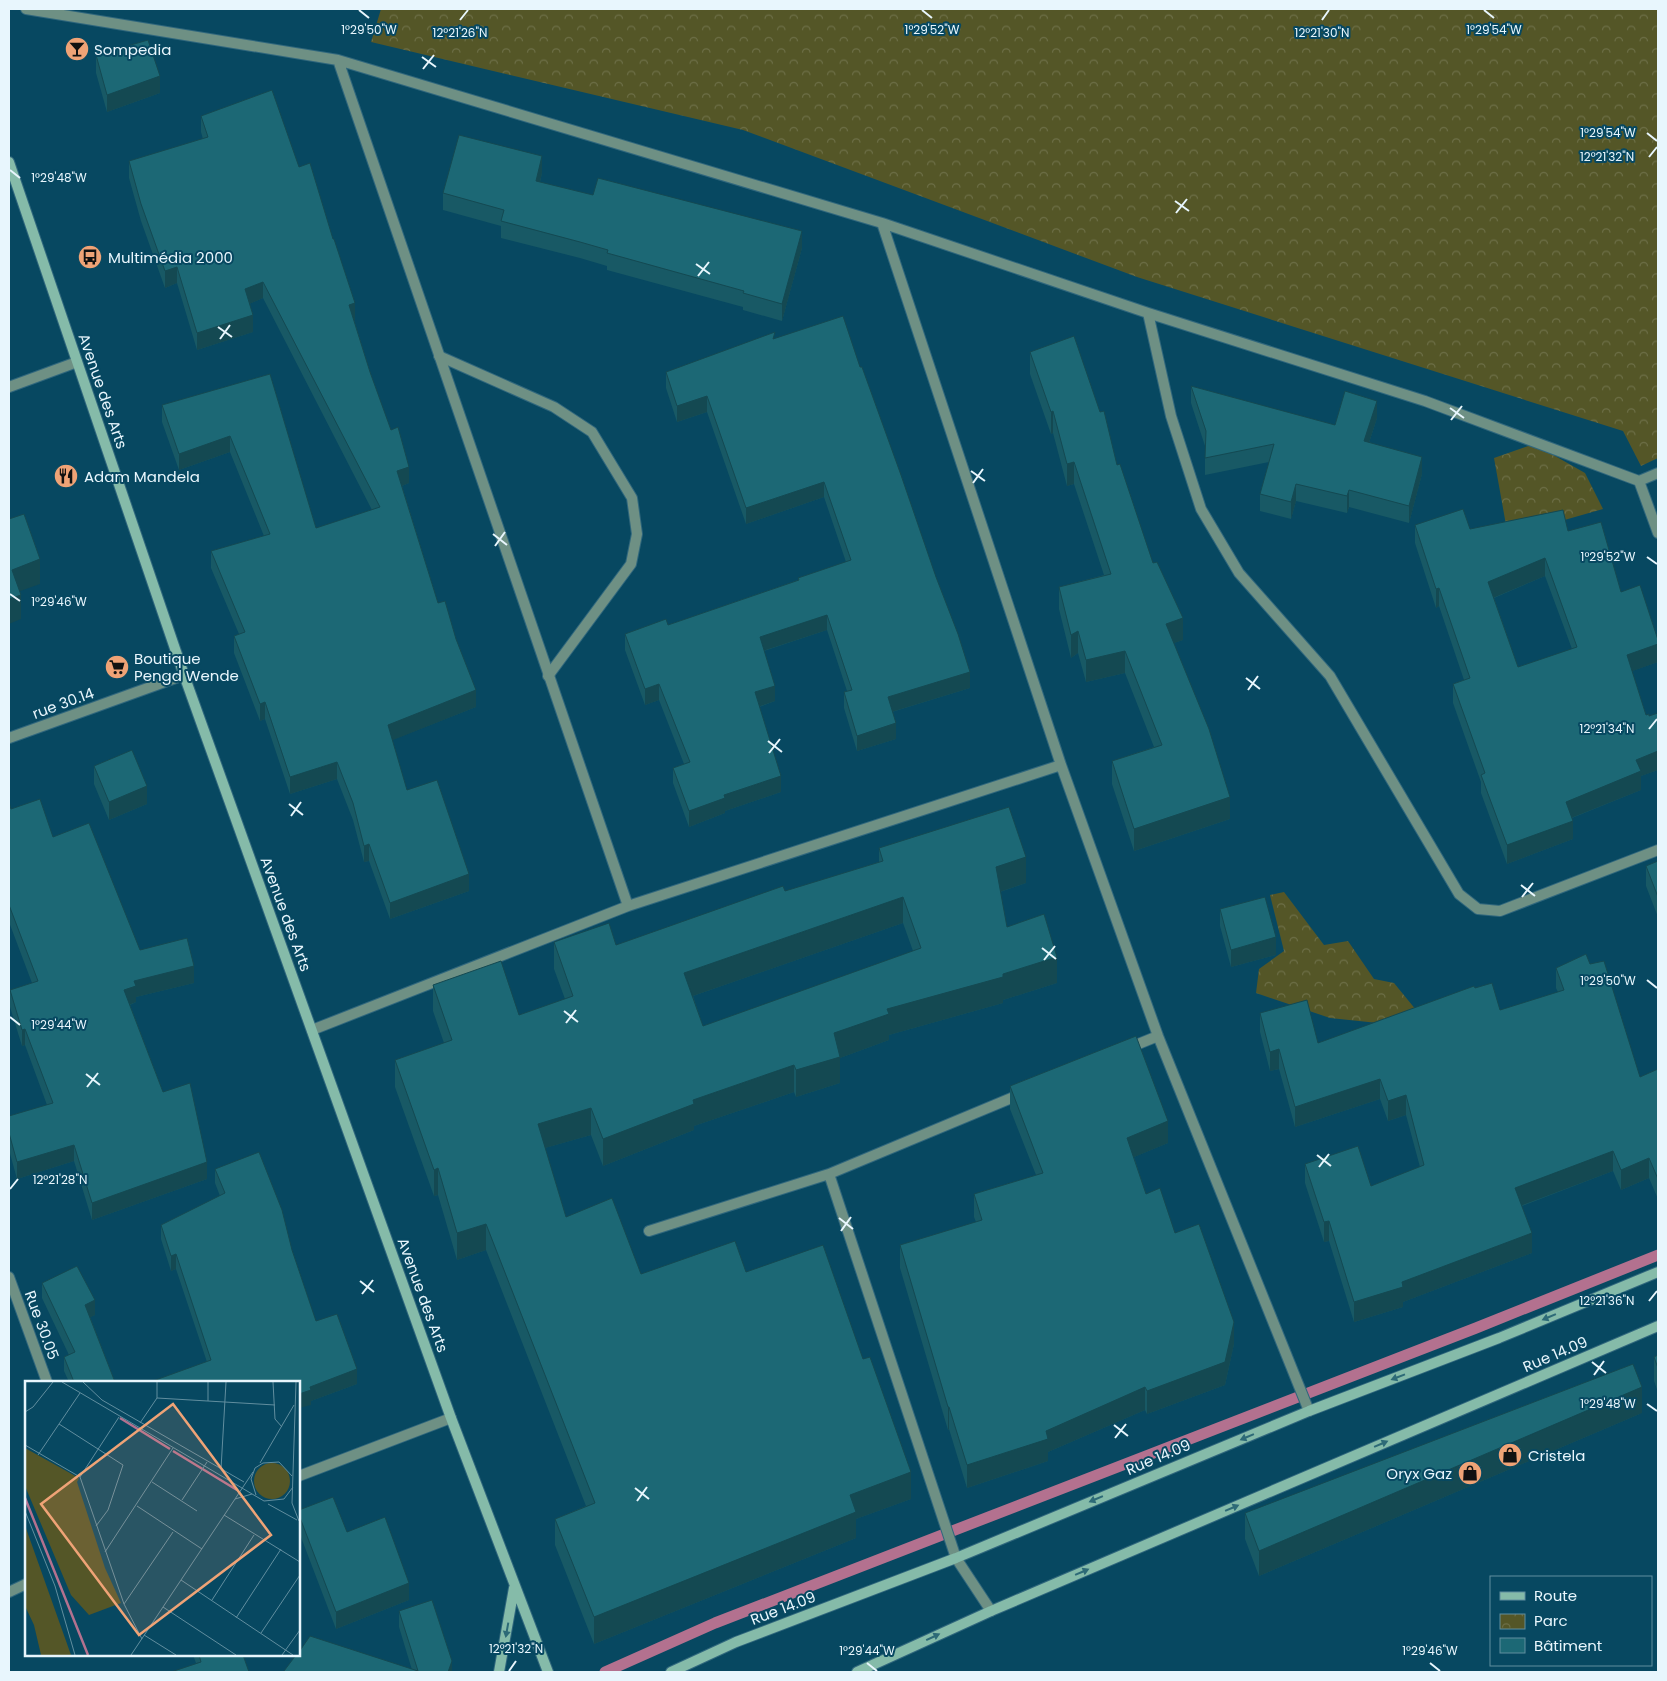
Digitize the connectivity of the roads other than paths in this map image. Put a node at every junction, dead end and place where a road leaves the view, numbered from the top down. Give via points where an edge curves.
1 (26, 9) edge
2 (338, 60) junction
3 (9, 162) edge
4 (882, 223) junction
5 (1148, 313) junction
6 (439, 356) junction
7 (77, 362) junction
8 (9, 387) edge
9 (1658, 473) edge
10 (1639, 481) junction
11 (1658, 533) edge
12 (184, 675) junction
13 (548, 676) junction
14 (9, 738) edge
15 (1060, 765) junction
16 (1658, 850) edge
17 (628, 906) junction
18 (312, 1030) junction
19 (1158, 1036) junction
20 (1112, 1056) edge
21 (1030, 1090) edge
22 (829, 1174) junction
23 (649, 1231) dead end
24 (1658, 1272) edge
25 (9, 1277) edge
26 (1658, 1326) edge
27 (47, 1381) edge
28 (1309, 1411) junction
29 (451, 1418) junction
30 (300, 1476) edge
31 (956, 1558) junction
32 (25, 1584) edge
33 (515, 1587) junction
34 (9, 1592) edge
35 (990, 1611) junction
36 (499, 1672) edge
37 (548, 1672) edge
38 (671, 1672) edge
39 (857, 1672) edge

1 - 2 street
2 - 4 street
2 - 6 street
3 - 7 street, Avenue des Arts
4 - 5 street
4 - 15 street
5 - 10 street via 1425,402
5 - 16 street via 1171,416 1200,509 1239,573 1330,676 1459,894 1478,909 1500,911
6 - 13 street
6 - 13 street via 554,407 592,432 632,498 637,534 631,564
7 - 8 street
7 - 12 street, Avenue des Arts
9 - 10 street
10 - 11 street
12 - 14 street, rue 30.14
12 - 18 street, Avenue des Arts
13 - 17 street
15 - 17 street
15 - 19 street
17 - 18 street
18 - 29 street, Avenue des Arts
19 - 20 street
19 - 28 street
21 - 22 street
22 - 23 street
22 - 31 street
24 -> 28 street, Rue 14.09
25 - 27 street, Rue 30.05
35 -> 26 street, Rue 14.09
28 -> 31 street, Rue 14.09
29 - 30 street
29 - 33 street, Avenue des Arts
31 - 35 street
31 - 38 street, Rue 14.09 via 736,1642
32 - 34 street
33 -> 36 street
33 - 37 street, Avenue des Arts
39 -> 35 street, Rue 14.09

